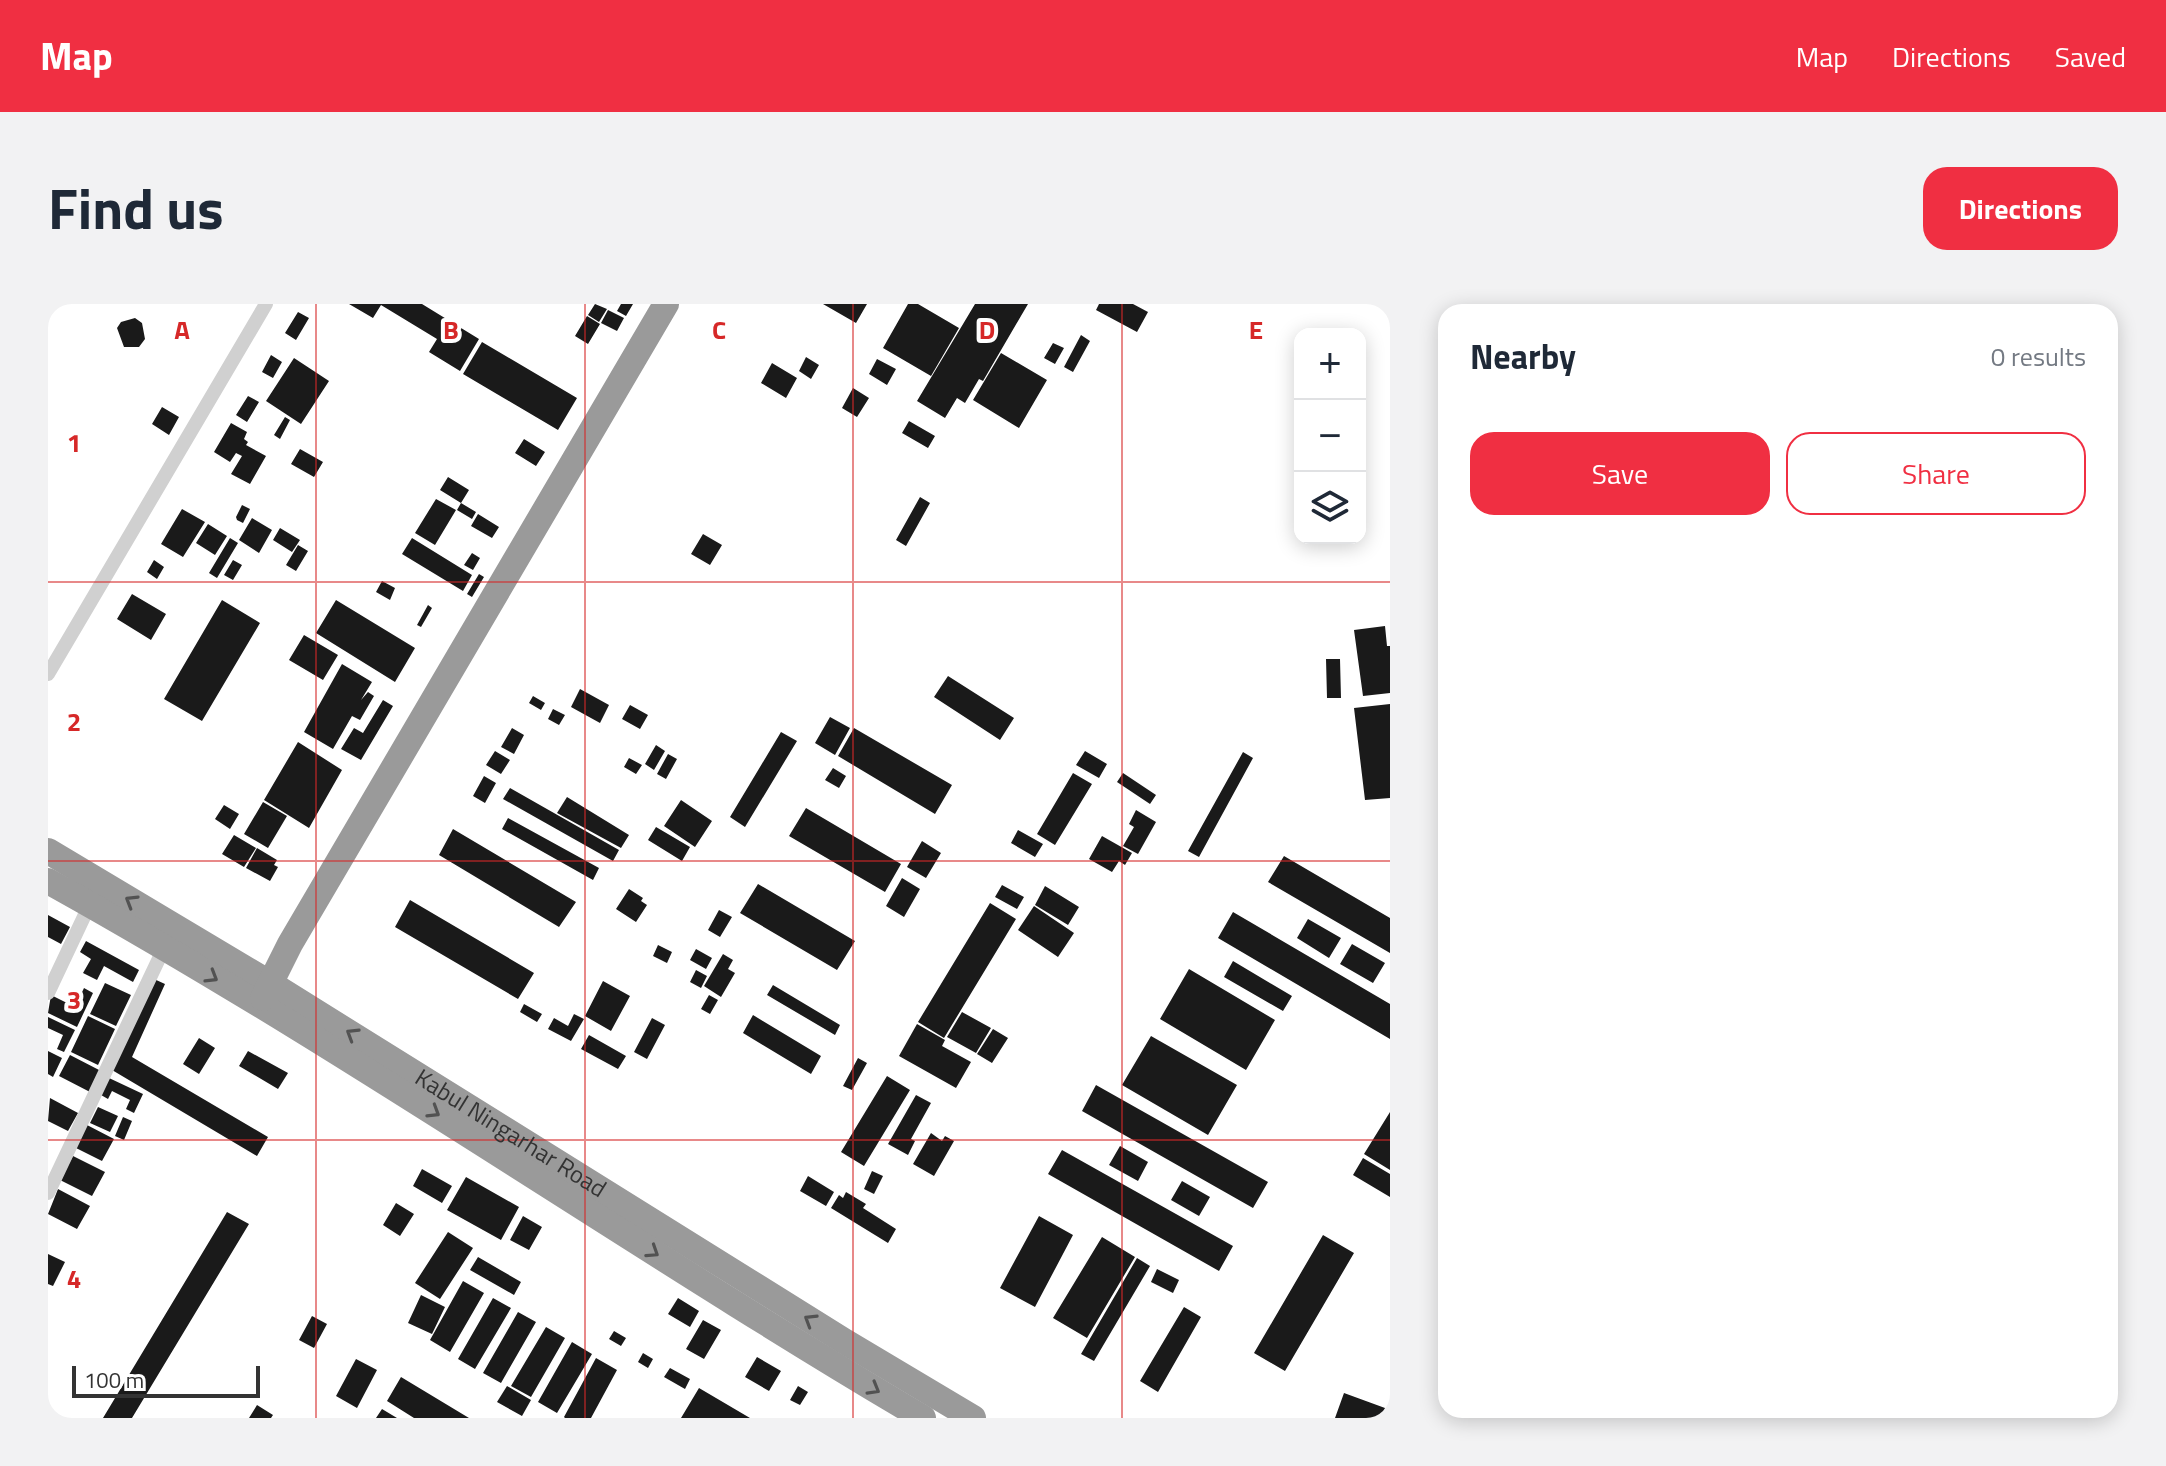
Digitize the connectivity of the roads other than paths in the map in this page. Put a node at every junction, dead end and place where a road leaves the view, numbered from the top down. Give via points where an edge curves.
1 (266, 304) edge
2 (666, 304) edge
3 (48, 674) edge
4 (48, 851) edge
5 (48, 881) edge
6 (90, 904) junction
7 (164, 948) junction
8 (48, 993) edge
9 (265, 994) junction
10 (48, 1193) edge
11 (923, 1418) edge
12 (973, 1418) edge

1 - 3 street
2 - 9 highway
9 -> 4 highway, Kabul Ningarhar Road
5 - 6 highway, Kabul Ningarhar Road
6 - 7 highway, Kabul Ningarhar Road
6 - 8 street
7 -> 9 highway, Kabul Ningarhar Road
7 - 10 street
9 -> 11 highway, Kabul Ningarhar Road via 488,1146
12 -> 9 highway, Kabul Ningarhar Road

